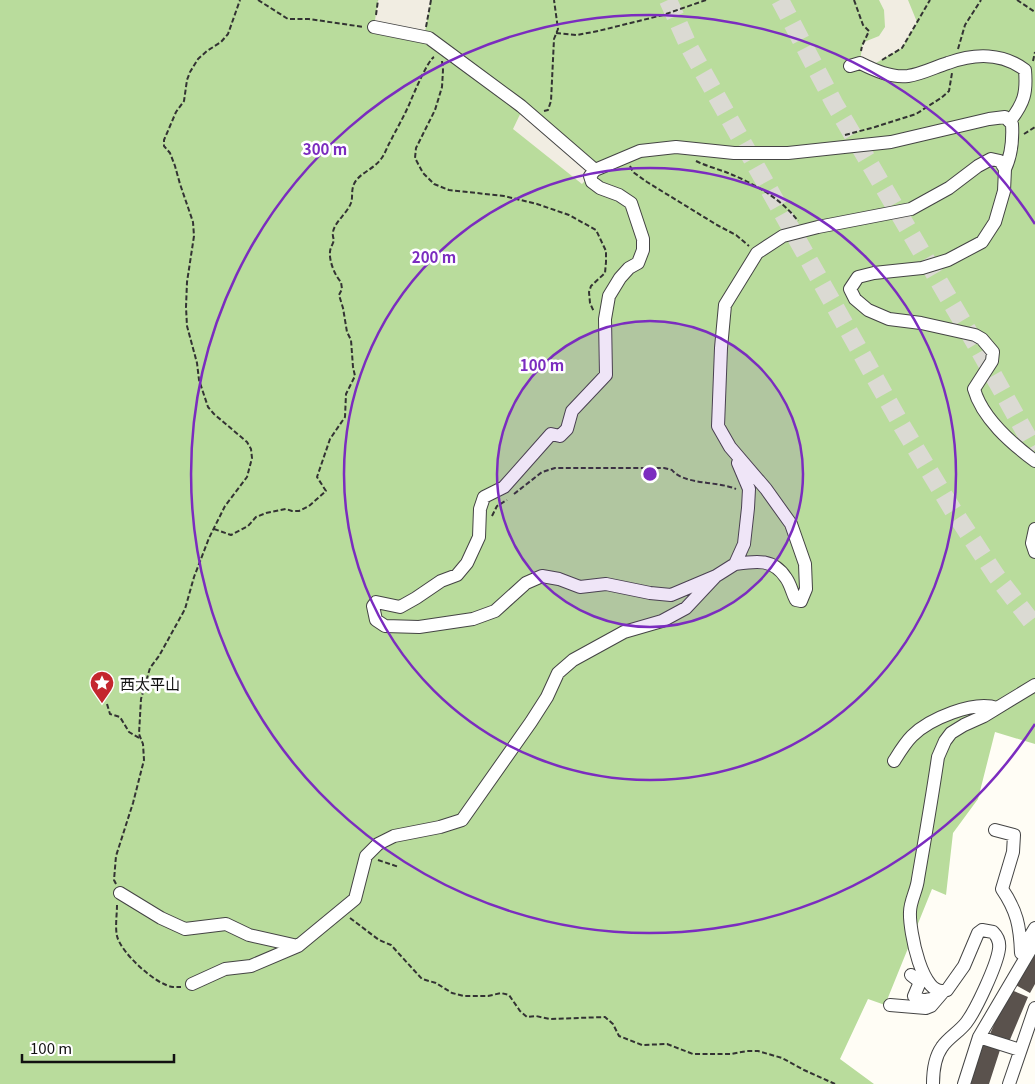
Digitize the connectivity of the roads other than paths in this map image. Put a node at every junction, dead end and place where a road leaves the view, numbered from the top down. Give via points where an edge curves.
1 (374, 27) road end
2 (860, 65) road end
3 (1010, 121) junction
4 (1005, 169) junction
5 (595, 170) junction
6 (730, 447) junction
7 (1035, 461) edge
8 (1035, 529) edge
9 (1035, 552) edge
10 (735, 564) junction
11 (716, 576) junction
12 (1035, 685) edge
13 (997, 708) junction
14 (894, 761) dead end
15 (995, 830) dead end
16 (120, 893) road end
17 (1035, 928) edge
18 (1035, 942) edge
19 (298, 946) junction
20 (1021, 953) junction
21 (911, 975) dead end
22 (192, 984) road end
23 (941, 994) junction
24 (890, 1004) dead end
25 (1035, 1008) edge
26 (970, 1016) junction
27 (979, 1037) junction
28 (1020, 1050) junction
29 (933, 1084) edge
30 (964, 1084) edge
31 (1009, 1084) edge

1 - 5 street via 429,38 440,51 532,116
2 - 3 street via 891,75 907,76 956,60 999,56 1025,70 1027,89 1020,108
3 - 4 street via 1013,141
3 - 5 street via 1005,117 989,119 891,142 788,153 734,153 676,147 640,151
4 - 6 street via 1000,160 991,159 911,209 783,236 756,253 726,306 718,426
4 - 7 street via 1004,192 995,222 982,242 948,260 922,268 858,277 850,289 855,299 868,310 889,319 960,331 982,339 993,352 992,361 974,389 978,402 1010,442
5 - 11 street via 590,176 592,182 631,203 643,239 638,263 620,278 609,296 605,319 606,375 572,411 567,429 560,436 551,434 504,487 484,497 479,537 467,563 457,575 441,581 400,607 376,602 373,606 376,620 385,626 419,627 473,619 495,611 526,583 542,576 580,587 606,584 671,594
6 - 10 street via 749,489 744,544
6 - 10 street via 791,524 805,564 806,590 801,601 796,600 787,579 774,564 754,561
8 - 9 street via 1032,543
10 - 11 street
11 - 19 street via 686,608 662,621 624,632 574,660 558,673 531,722 462,820 394,836 378,844 366,856 355,899
12 - 13 street
13 - 14 street via 977,706 921,728
13 - 23 street via 951,733 938,757 910,917 924,976
15 - 20 street via 1014,835 1013,852 1002,889 1018,920
16 - 19 street via 185,929 226,924 249,935
17 - 20 street
18 - 27 street
19 - 22 street via 251,966 225,969
20 - 26 street via 993,998
21 - 23 street via 920,982 914,996 918,999
23 - 24 street via 932,1006 926,1008
23 - 26 street via 964,966 978,933 982,930 993,932 999,940 999,951
25 - 28 street
26 - 29 street via 939,1051
27 - 28 street
27 - 30 street
28 - 31 street

